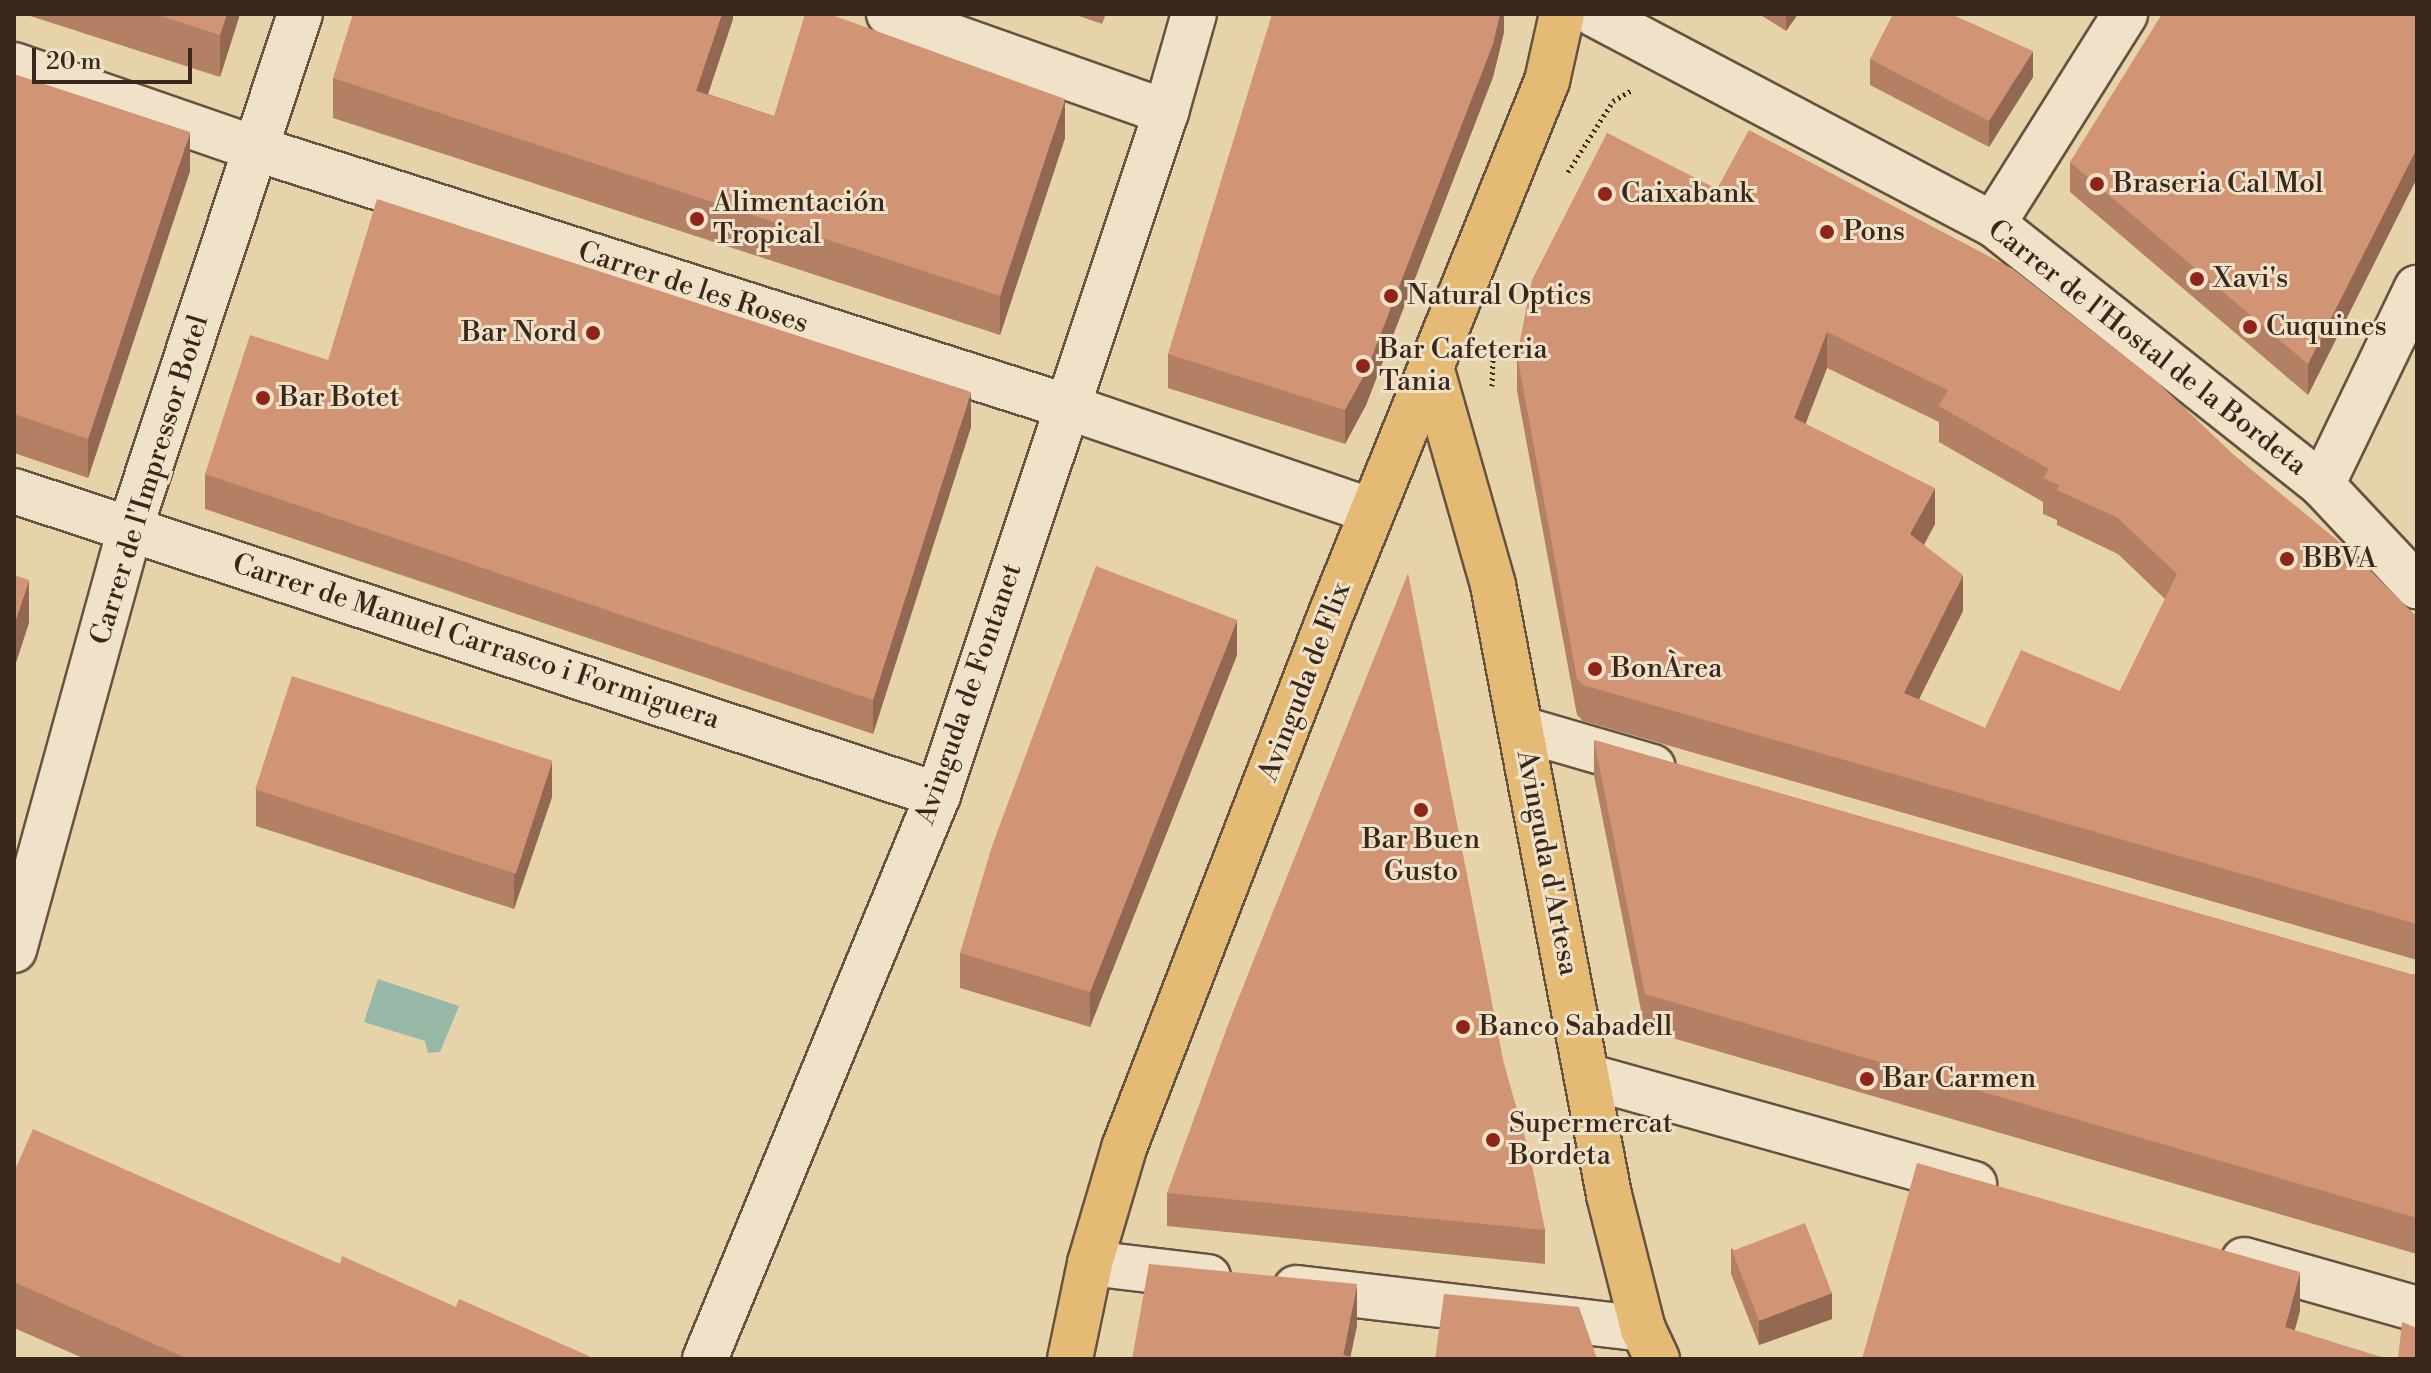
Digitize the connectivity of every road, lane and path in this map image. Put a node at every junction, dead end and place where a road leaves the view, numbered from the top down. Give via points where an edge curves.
1 (300, 14) edge
2 (889, 14) edge
3 (1194, 14) edge
4 (1562, 14) edge
5 (1594, 14) edge
6 (2125, 14) edge
7 (1638, 39) junction
8 (14, 65) edge
9 (1166, 112) junction
10 (257, 149) junction
11 (1562, 181) dead end
12 (1993, 224) junction
13 (2417, 288) edge
14 (1493, 344) dead end
15 (1431, 367) junction
16 (1493, 394) dead end
17 (1065, 406) junction
18 (2322, 485) junction
19 (14, 491) edge
20 (1372, 511) junction
21 (130, 528) junction
22 (2417, 586) edge
23 (1522, 729) junction
24 (1686, 776) edge
25 (938, 795) junction
26 (14, 950) edge
27 (1587, 1076) junction
28 (2006, 1193) edge
29 (2204, 1249) edge
30 (1090, 1263) junction
31 (2417, 1309) edge
32 (1650, 1344) edge
33 (705, 1359) edge
34 (1070, 1359) edge

1 - 10 street, Carrer de l'Impressor Botel
2 - 9 street
3 - 9 street, Avinguda de Fontanet
4 - 15 main road, Avinguda de Flix via 1547,81
5 - 7 street, Carrer de l'Hostal de la Bordeta
6 - 12 street
7 - 11 path via 1635,87 1613,101
7 - 12 street, Carrer de l'Hostal de la Bordeta
8 - 10 street, Carrer de les Roses
9 - 17 street, Avinguda de Fontanet
10 - 17 street, Carrer de les Roses
10 - 21 street, Carrer de l'Impressor Botel
12 - 18 street, Carrer de l'Hostal de la Bordeta
13 - 18 street
14 - 16 path
15 - 20 main road, Avinguda de Flix
15 - 23 main road, Avinguda d'Artesa via 1477,519
17 - 20 street, Carrer de les Roses
17 - 25 street, Avinguda de Fontanet
18 - 22 street, Carrer de l'Hostal de la Bordeta
19 - 21 street, Carrer de Manuel Carrasco i Formiguera
20 - 30 main road, Avinguda de Flix via 1124,1148
21 - 25 street, Carrer de Manuel Carrasco i Formiguera
21 - 26 street, Carrer de l'Impressor Botel
23 - 24 street
23 - 27 main road, Avinguda d'Artesa
25 - 33 street, Avinguda de Fontanet
27 - 28 street
27 - 32 main road, Avinguda d'Artesa via 1609,1195
29 - 31 street
30 - 32 street
30 - 34 main road, Avinguda de Flix

